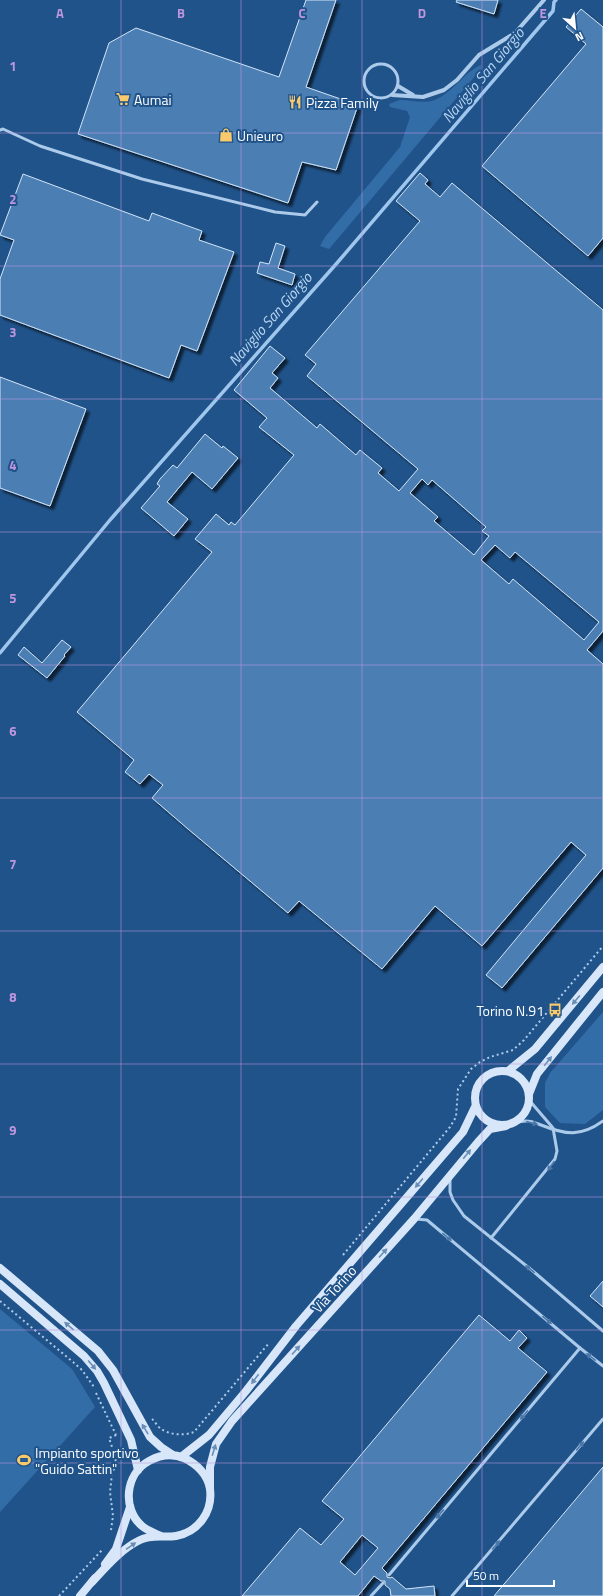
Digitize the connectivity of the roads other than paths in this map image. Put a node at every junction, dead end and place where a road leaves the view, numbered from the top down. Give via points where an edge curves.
1 (544, 0) edge
2 (398, 86) junction
3 (392, 95) junction
4 (414, 95) junction
5 (0, 130) edge
6 (317, 202) dead end
7 (603, 967) edge
8 (603, 992) edge
9 (508, 1071) junction
10 (529, 1097) junction
11 (476, 1107) junction
12 (603, 1121) edge
13 (508, 1125) junction
14 (553, 1128) junction
15 (450, 1175) junction
16 (414, 1218) junction
17 (492, 1238) junction
18 (0, 1268) edge
19 (0, 1284) edge
20 (603, 1331) edge
21 (580, 1348) junction
22 (603, 1366) edge
23 (603, 1419) edge
24 (177, 1456) junction
25 (138, 1470) junction
26 (210, 1488) junction
27 (130, 1507) junction
28 (161, 1536) junction
29 (390, 1575) dead end
30 (92, 1582) junction
31 (382, 1583) dead end
32 (80, 1596) edge
33 (371, 1596) edge
34 (452, 1596) edge

1 - 4 street via 515,33 479,55 457,80 444,90 423,97
2 - 3 lane
2 - 3 lane via 397,75 390,66 379,64 366,71 363,81 367,92 377,99
2 - 4 street
3 - 4 street
5 - 6 lane via 3,129 40,146 142,179 275,212 305,215
7 -> 9 main road via 535,1049
10 -> 8 main road via 537,1074
9 - 10 main road via 526,1085
9 - 11 main road via 497,1071 482,1079 475,1091
10 - 13 main road via 522,1116
10 - 14 lane
11 - 13 main road via 487,1122 499,1126
11 -> 24 main road, Via Torino via 463,1132 296,1326 209,1435
12 - 14 lane via 587,1131 575,1133 565,1133
13 -> 14 lane via 525,1121
15 -> 13 main road, Via Torino via 490,1129
14 -> 17 lane via 557,1151 555,1160
15 - 16 main road, Via Torino
15 - 17 lane via 450,1192 457,1208
16 -> 21 lane via 427,1220
26 -> 16 main road, Via Torino via 210,1466 216,1444 232,1421
20 -> 17 lane
24 -> 18 main road via 150,1437 113,1370 98,1351
19 -> 25 main road via 90,1363 104,1383 126,1430
22 -> 21 lane
21 -> 29 lane
34 -> 23 lane
24 - 25 main road via 155,1458
24 - 26 main road via 191,1461 200,1468
25 - 27 main road via 131,1482
26 - 28 main road via 210,1502 206,1514 198,1525 187,1533
27 - 28 main road via 142,1526
27 - 30 main road via 116,1548
30 -> 28 main road via 129,1546 147,1537
30 - 32 main road
31 - 33 lane

